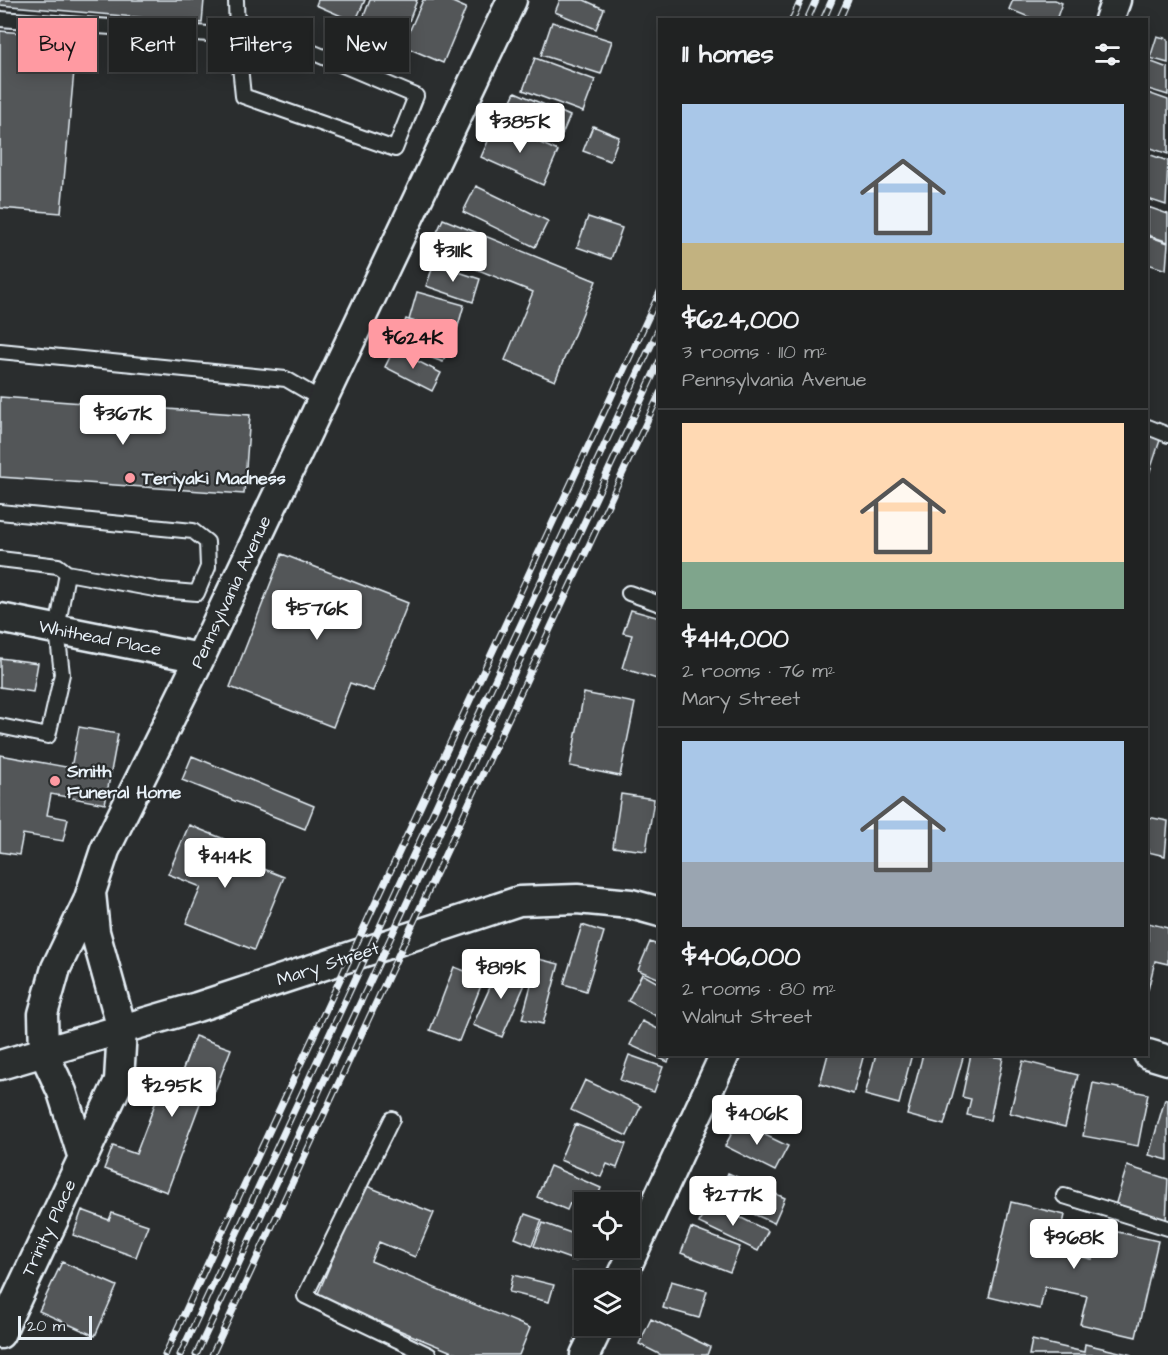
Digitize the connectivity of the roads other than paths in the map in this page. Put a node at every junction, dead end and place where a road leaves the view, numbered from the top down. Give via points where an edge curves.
1 (236, 0) edge
2 (512, 0) edge
3 (1116, 0) edge
4 (236, 18) edge
5 (1110, 18) edge
6 (0, 19) edge
7 (208, 34) edge
8 (313, 53) edge
9 (241, 72) edge
10 (0, 351) edge
11 (322, 400) junction
12 (1148, 427) edge
13 (1168, 435) edge
14 (0, 512) edge
15 (0, 559) edge
16 (67, 573) junction
17 (629, 593) dead end
18 (658, 603) edge
19 (0, 618) edge
20 (57, 630) junction
21 (200, 658) junction
22 (0, 726) edge
23 (91, 891) junction
24 (658, 911) edge
25 (122, 1029) junction
26 (44, 1053) junction
27 (1148, 1054) edge
28 (724, 1056) edge
29 (1168, 1060) edge
30 (0, 1065) edge
31 (392, 1119) dead end
32 (82, 1155) junction
33 (1065, 1196) dead end
34 (1168, 1228) edge
35 (625, 1270) edge
36 (0, 1334) edge
37 (594, 1336) edge
38 (429, 1355) edge
39 (585, 1355) edge

1 - 4 lane
2 - 11 street, Pennsylvania Avenue
3 - 5 street
6 - 7 lane
8 - 9 lane via 416,96 394,149 243,96
10 - 11 lane via 286,379
11 - 21 street, Pennsylvania Avenue
12 - 13 lane
14 - 16 lane via 193,531 207,542 208,567 197,593
15 - 16 lane via 58,566
16 - 20 lane
17 - 18 lane
19 - 20 street, Whithead Place
20 - 21 street, Whithead Place
20 - 22 lane via 62,674 48,736
21 - 23 street, Pennsylvania Avenue via 105,850
23 - 25 street, Pennsylvania Avenue via 95,932
23 - 26 street, Pennsylvania Avenue via 47,993
24 - 25 street, Mary Street via 631,904 577,899 519,901
25 - 26 street, Mary Street
25 - 32 street, Trinity Place via 119,1081
26 - 30 street, Mary Street
26 - 32 street via 62,1092
27 - 29 street
28 - 35 street
31 - 38 lane via 305,1296
32 - 36 street, Trinity Place
33 - 34 lane
37 - 39 street

